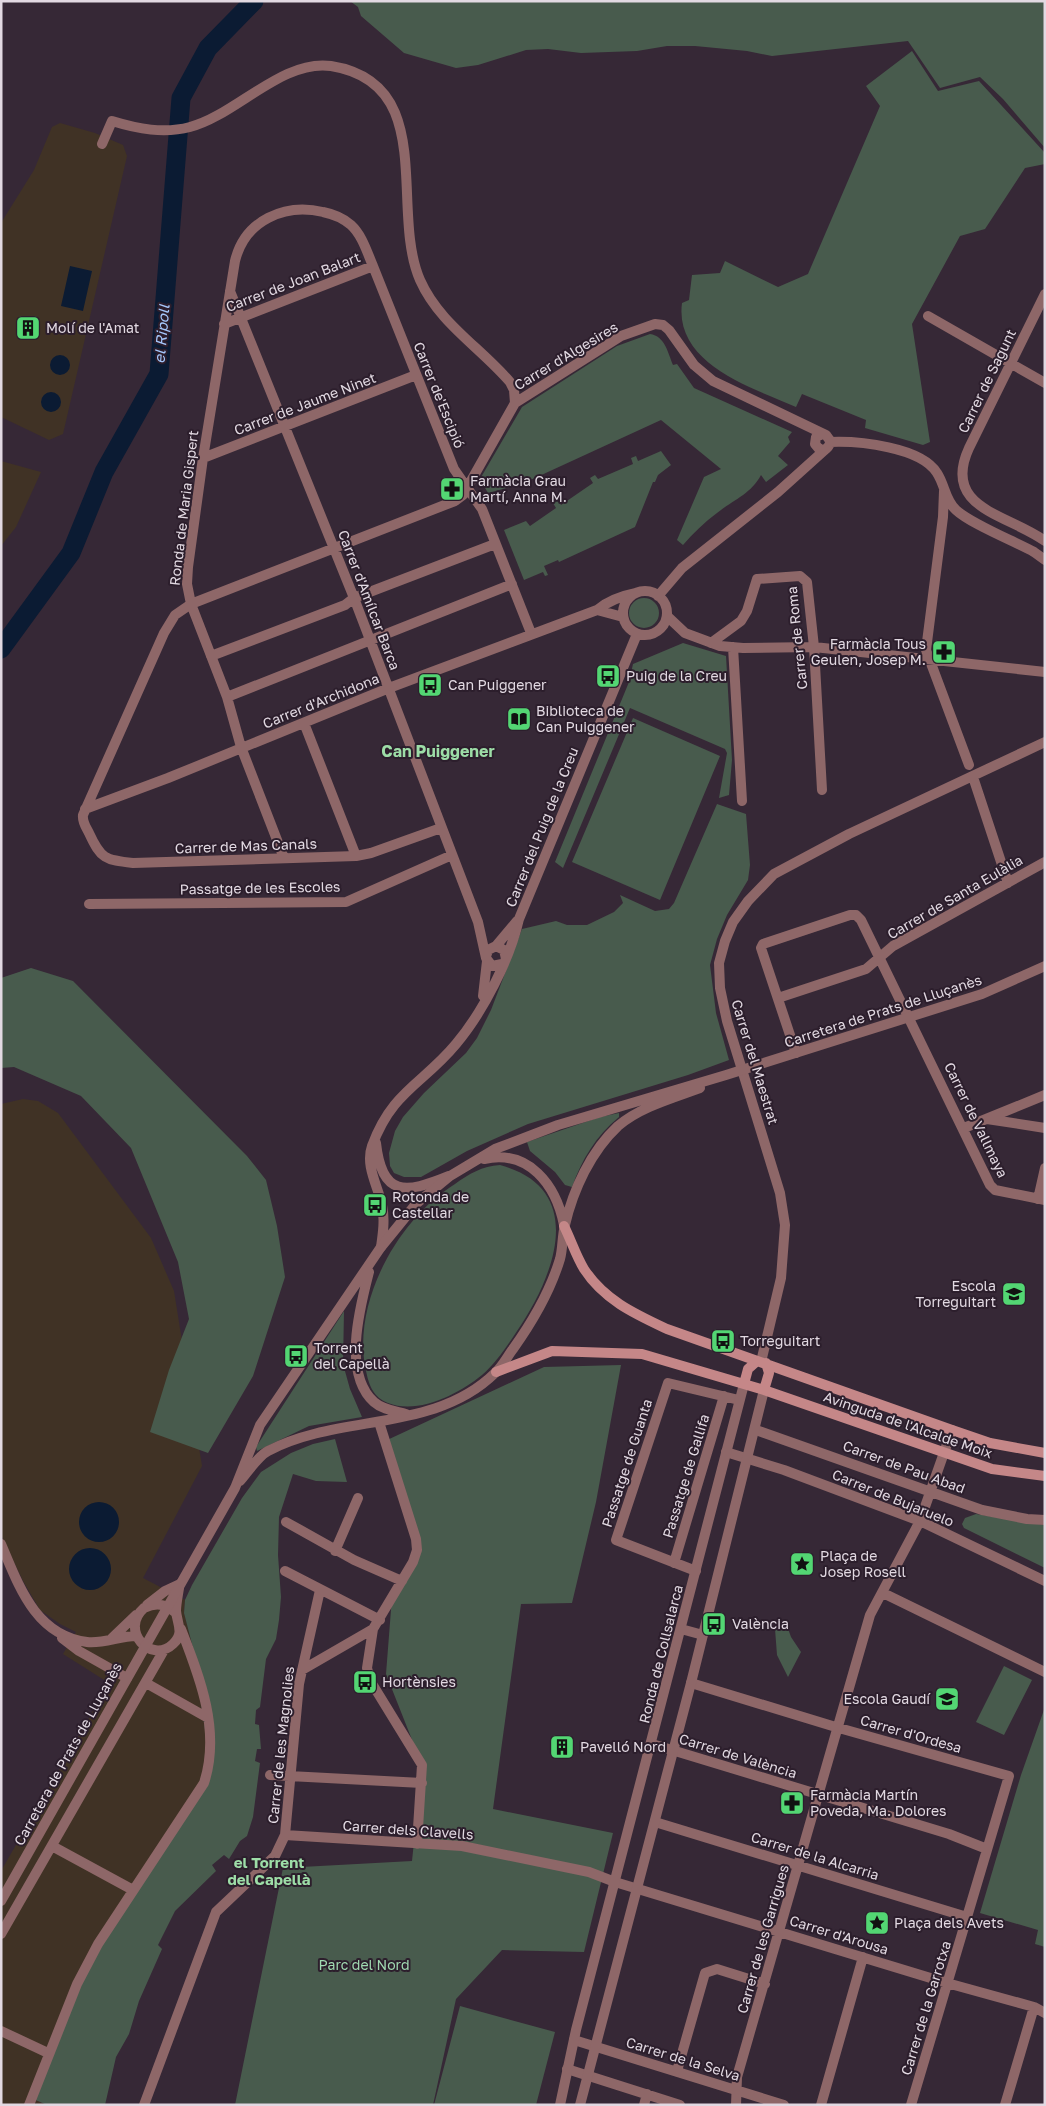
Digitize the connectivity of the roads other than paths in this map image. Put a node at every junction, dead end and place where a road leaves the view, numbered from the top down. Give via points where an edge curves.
1 (102, 144) dead end
2 (288, 210) joint
3 (373, 266) junction
4 (229, 290) junction
5 (1045, 294) edge
6 (928, 316) dead end
7 (240, 318) junction
8 (224, 324) junction
9 (1011, 364) junction
10 (416, 375) junction
11 (1045, 383) edge
12 (515, 403) junction
13 (796, 421) junction
14 (285, 428) junction
15 (824, 434) junction
16 (815, 443) junction
17 (828, 446) junction
18 (203, 458) junction
19 (808, 465) junction
20 (468, 487) junction
21 (944, 491) junction
22 (1045, 541) edge
23 (495, 544) junction
24 (335, 550) junction
25 (1045, 560) edge
26 (512, 584) junction
27 (636, 593) junction
28 (658, 596) junction
29 (354, 598) junction
30 (191, 604) junction
31 (597, 610) junction
32 (667, 616) junction
33 (623, 617) junction
34 (531, 633) junction
35 (637, 634) junction
36 (370, 639) junction
37 (711, 643) junction
38 (733, 647) junction
39 (814, 647) junction
40 (211, 656) junction
41 (930, 659) junction
42 (1045, 672) edge
43 (389, 688) junction
44 (227, 697) junction
45 (304, 723) junction
46 (1045, 742) edge
47 (241, 747) junction
48 (969, 765) dead end
49 (972, 777) junction
50 (822, 790) dead end
51 (742, 801) dead end
52 (86, 809) junction
53 (441, 828) junction
54 (452, 855) junction
55 (356, 856) junction
56 (284, 858) junction
57 (1045, 862) edge
58 (1008, 883) junction
59 (88, 904) dead end
60 (519, 919) junction
61 (478, 922) junction
62 (494, 946) junction
63 (880, 958) junction
64 (486, 960) junction
65 (504, 962) junction
66 (1045, 966) edge
67 (778, 998) junction
68 (481, 1007) junction
69 (910, 1016) junction
70 (796, 1053) junction
71 (743, 1069) junction
72 (726, 1074) junction
73 (1045, 1095) edge
74 (984, 1118) junction
75 (964, 1128) junction
76 (1045, 1128) edge
77 (375, 1140) junction
78 (475, 1160) junction
79 (1045, 1168) edge
80 (450, 1176) junction
81 (1041, 1200) edge
82 (564, 1226) junction
83 (381, 1247) junction
84 (370, 1266) junction
85 (761, 1362) junction
86 (496, 1372) junction
87 (744, 1384) junction
88 (764, 1390) junction
89 (724, 1396) junction
90 (738, 1400) junction
91 (410, 1415) junction
92 (379, 1422) junction
93 (756, 1430) junction
94 (952, 1430) junction
95 (726, 1452) junction
96 (1045, 1453) edge
97 (944, 1454) junction
98 (747, 1458) junction
99 (1045, 1476) edge
100 (235, 1488) junction
101 (931, 1492) junction
102 (358, 1498) dead end
103 (1045, 1520) edge
104 (920, 1521) junction
105 (286, 1522) dead end
106 (1, 1544) edge
107 (335, 1551) junction
108 (674, 1563) junction
109 (285, 1571) dead end
110 (696, 1571) junction
111 (402, 1581) junction
112 (1045, 1581) edge
113 (180, 1584) junction
114 (320, 1590) junction
115 (883, 1593) junction
116 (168, 1606) junction
117 (142, 1610) junction
118 (176, 1613) junction
119 (376, 1624) junction
120 (49, 1628) junction
121 (181, 1629) junction
122 (681, 1630) junction
123 (703, 1635) junction
124 (136, 1636) junction
125 (107, 1640) junction
126 (145, 1647) junction
127 (164, 1650) junction
128 (302, 1670) junction
129 (1045, 1672) edge
130 (127, 1678) junction
131 (146, 1683) junction
132 (691, 1683) junction
133 (208, 1718) junction
134 (839, 1728) junction
135 (652, 1744) junction
136 (673, 1750) junction
137 (270, 1775) dead end
138 (1008, 1776) joint
139 (290, 1778) junction
140 (422, 1783) junction
141 (819, 1796) junction
142 (655, 1822) junction
143 (285, 1835) junction
144 (417, 1844) junction
145 (52, 1846) junction
146 (987, 1849) junction
147 (799, 1866) junction
148 (615, 1882) junction
149 (638, 1888) junction
150 (133, 1890) junction
151 (1, 1902) edge
152 (967, 1917) junction
153 (780, 1931) junction
154 (1, 1934) edge
155 (863, 1957) junction
156 (765, 1984) junction
157 (948, 1984) junction
158 (1034, 2007) junction
159 (1045, 2013) edge
160 (1, 2031) edge
161 (574, 2040) junction
162 (596, 2046) junction
163 (48, 2054) junction
164 (567, 2069) junction
165 (676, 2071) junction
166 (588, 2076) junction
167 (736, 2090) junction
168 (645, 2100) edge
169 (29, 2105) edge
170 (144, 2105) edge
171 (560, 2105) edge
172 (580, 2105) edge
173 (680, 2105) edge
174 (736, 2105) edge
175 (784, 2105) edge
176 (821, 2105) edge
177 (911, 2105) edge
178 (1005, 2105) edge

1 - 12 street via 112,121 166,131 192,127 210,120 284,76 315,66 348,69 362,76 387,98 402,127 409,235 420,280 451,325 510,382
2 - 3 street, Carrer de'Escipió via 314,210 344,219 358,233
2 - 4 street, Ronda de Maria Gispert via 263,220 242,240
3 - 7 street, Carrer de Joan Balart
3 - 10 street, Carrer de'Escipió
4 - 7 street, Carrer d'Amílcar Barca
4 - 8 street, Ronda de Maria Gispert
5 - 9 street, Carrer de Sagunt
6 - 9 street
7 - 8 street, Carrer de Joan Balart
7 - 14 street, Carrer d'Amílcar Barca
8 - 18 street, Ronda de Maria Gispert
9 - 11 street
9 - 22 street, Carrer de Sagunt via 965,457 963,482 976,504
10 - 14 street, Carrer de Jaume Ninet
10 - 20 street, Carrer de'Escipió via 454,469
12 - 13 street, Carrer d'Algesires via 622,336 659,324 666,327 694,365 713,381
12 - 20 street, Carrer d'Algesires
13 - 15 street
13 - 16 street
14 - 18 street, Carrer de Jaume Ninet
14 - 24 street, Carrer d'Amílcar Barca
15 - 16 street via 818,435
15 - 17 street via 828,436
16 - 17 street via 818,448
16 - 19 street
17 - 19 street
17 - 21 street via 876,444 928,462 937,472
18 - 30 street, Ronda de Maria Gispert via 188,567
19 - 28 street via 682,568
20 - 23 street, Carrer de'Escipió via 482,509
20 - 24 street, Carrer d'Algesires via 455,501
21 - 25 street via 951,504 964,515
21 - 41 street via 926,650
23 - 26 street, Carrer de'Escipió
23 - 29 street
24 - 29 street, Carrer d'Amílcar Barca
24 - 30 street, Carrer d'Algesires
26 - 34 street, Carrer de'Escipió
26 - 36 street
27 - 28 street via 647,591
27 - 31 street, Carrer d'Archidona via 607,602
27 - 33 street via 625,604
28 - 32 street
29 - 36 street, Carrer d'Amílcar Barca
29 - 40 street via 345,605
30 - 40 street
30 - 52 street, Ronda de Maria Gispert via 181,609 170,622
31 - 33 street
31 - 34 street, Carrer d'Archidona
32 - 35 street via 662,628 656,632
32 - 37 street via 678,629
33 - 35 street
34 - 43 street, Carrer d'Archidona
35 - 60 street, Carrer del Puig de la Creu
36 - 43 street, Carrer d'Amílcar Barca
36 - 44 street
37 - 38 street
37 - 39 street, Carrer de Roma via 741,621 757,579 800,576 807,582
38 - 39 street
38 - 51 street
39 - 41 street
39 - 50 street, Carrer de Roma
40 - 44 street
41 - 42 street
41 - 48 street
43 - 45 street, Carrer d'Archidona
43 - 53 street, Carrer d'Amílcar Barca
44 - 47 street
45 - 47 street, Carrer d'Archidona
45 - 55 street
46 - 49 street, Carrer del Maestrat
47 - 52 street, Carrer d'Archidona
47 - 56 street
49 - 58 street
49 - 71 street, Carrer del Maestrat via 848,834 774,874 748,901 733,922 720,963 723,1009
52 - 56 street, Carrer de Mas Canals via 82,821 96,850 103,858 115,861
53 - 54 street, Carrer d'Amílcar Barca
53 - 55 street, Carrer de Mas Canals
54 - 59 street, Passatge de les Escoles via 346,902
54 - 61 street, Carrer d'Amílcar Barca
55 - 56 street, Carrer de Mas Canals
57 - 58 street, Carrer de Santa Eulàlia
58 - 63 street, Carrer de Santa Eulàlia via 893,946
60 - 62 street, Carrer del Puig de la Creu
60 - 65 street, Carrer del Puig de la Creu via 514,942
61 - 62 street, Carrer d'Amílcar Barca
61 - 64 street, Carrer d'Amílcar Barca
62 - 64 street via 486,952
62 - 65 street via 504,950
63 - 67 street, Carrer de Santa Eulàlia via 866,969
63 - 67 street via 856,915 762,944
63 - 69 street
64 - 65 street via 492,966
64 - 68 street, Carrer del Puig de la Creu
65 - 68 street, Carrer del Puig de la Creu
66 - 69 street, Carretera de Prats de Lluçanès via 1004,986
67 - 70 street
68 - 77 street, Carrer del Puig de la Creu via 456,1045 388,1111
69 - 70 street, Carretera de Prats de Lluçanès
69 - 75 street, Carrer de Vallmaya
70 - 71 street, Carretera de Prats de Lluçanès
71 - 72 street, Carretera de Prats de Lluçanès
71 - 85 street, Carrer del Maestrat via 780,1193 785,1226 781,1278
72 - 78 street, Carretera de Prats de Lluçanès via 558,1124
72 - 82 street, Carretera de Prats de Lluçanès via 712,1083 640,1111 618,1127 593,1157
73 - 74 street
74 - 75 street
74 - 76 street
75 - 81 street, Carrer de Vallmaya via 995,1190
77 - 80 street via 382,1172 393,1184 415,1188
77 - 83 street, Carrer del Puig de la Creu via 370,1162 384,1217
78 - 80 street, Carretera de Prats de Lluçanès
78 - 82 street, Carretera de Prats de Lluçanès via 504,1157 532,1169 555,1192
79 - 81 street
80 - 83 street, Carretera de Prats de Lluçanès via 416,1204
82 - 85 main road, Avinguda de l'Alcalde Moix via 583,1267 598,1288 616,1302 667,1329
82 - 86 street, Carretera de Prats de Lluçanès via 560,1258 548,1292 529,1326
83 - 84 street, Carretera de Prats de Lluçanès
84 - 91 street, Carretera de Prats de Lluçanès via 356,1326 355,1348 360,1377 374,1402 384,1409
84 - 100 street, Carretera de Prats de Lluçanès via 260,1425
85 - 87 main road via 748,1369
85 - 88 main road via 769,1373
85 - 94 main road, Avinguda de l'Alcalde Moix
86 - 87 main road via 552,1350 572,1350 642,1354
86 - 91 street, Carretera de Prats de Lluçanès via 473,1392 459,1399
87 - 88 main road, Avinguda de l'Alcalde Moix
87 - 90 street, Ronda de Collsalarca
88 - 93 street
88 - 97 main road, Avinguda de l'Alcalde Moix
89 - 90 street, Passatge de Guanta
89 - 108 street, Passatge de Gallifa
89 - 108 street, Passatge de Guanta via 668,1383 616,1540
90 - 95 street, Ronda de Collsalarca
91 - 92 street, Carretera de Prats de Lluçanès
92 - 100 street, Carretera de Prats de Lluçanès via 311,1435 267,1451
92 - 111 street via 416,1539 412,1562
93 - 98 street
93 - 101 street, Carrer de Pau Abad
94 - 96 main road, Avinguda de l'Alcalde Moix via 1008,1447
94 - 97 street, Carrer de les Garrigues
95 - 98 street, Carrer de Bujaruelo
95 - 110 street, Ronda de Collsalarca
97 - 99 main road, Avinguda de l'Alcalde Moix via 992,1469
97 - 101 street, Carrer de les Garrigues
98 - 104 street, Carrer de Bujaruelo
98 - 123 street
100 - 113 street, Carretera de Prats de Lluçanès
101 - 103 street, Carrer de Pau Abad via 982,1510
101 - 104 street, Carrer de les Garrigues
102 - 107 street
104 - 112 street, Carrer de Bujaruelo
104 - 115 street, Carrer de les Garrigues
105 - 107 street
106 - 120 street via 22,1592
107 - 111 street
108 - 110 street, Passatge de Guanta
109 - 114 street
110 - 122 street, Ronda de Collsalarca
111 - 119 street
113 - 116 street, Carretera de Prats de Lluçanès
113 - 117 street via 165,1591
113 - 118 street, Carretera de Prats de Lluçanès
114 - 119 street
114 - 128 street, Carrer de les Magnolies
115 - 129 street
115 - 134 street, Carrer de les Garrigues via 870,1615
116 - 117 street via 152,1604
116 - 118 street
116 - 126 street, Carretera de Prats de Lluçanès
117 - 124 street via 135,1620
117 - 125 street via 123,1630
118 - 121 street, Carretera de Prats de Lluçanès
119 - 128 street
119 - 140 street via 367,1668 370,1682 419,1758
120 - 125 street via 88,1642
120 - 130 street via 79,1651
121 - 127 street via 175,1643
121 - 133 street, Carretera de Prats de Lluçanès via 204,1694
122 - 123 street
122 - 135 street, Ronda de Collsalarca
123 - 132 street
124 - 125 street
124 - 126 street
126 - 127 street
126 - 130 street, Carretera de Prats de Lluçanès
127 - 131 street
128 - 139 street, Carrer de les Magnolies
130 - 151 street, Carretera de Prats de Lluçanès
131 - 133 street
131 - 145 street
132 - 134 street, Carrer d'Ordesa
132 - 136 street
133 - 150 street, Carretera de Prats de Lluçanès via 212,1747 204,1783
134 - 138 street, Carrer d'Ordesa
134 - 141 street, Carrer de les Garrigues
135 - 136 street, Carrer de València
135 - 148 street, Ronda de Collsalarca
136 - 141 street, Carrer de València
136 - 142 street
137 - 139 street
138 - 146 street, Carrer de la Garrotxa
139 - 140 street
139 - 143 street, Carrer de les Magnolies
140 - 144 street
141 - 146 street, Carrer de València via 971,1841
141 - 147 street, Carrer de les Garrigues
142 - 147 street, Carrer de la Alcarria
142 - 149 street
143 - 144 street, Carrer dels Clavells
143 - 170 street, Carrer de les Magnolies via 275,1856 216,1912
144 - 148 street, Carrer dels Clavells via 462,1846 589,1872
145 - 150 street
145 - 154 street
146 - 152 street, Carrer de la Garrotxa
147 - 152 street, Carrer de la Alcarria
147 - 153 street, Carrer de les Garrigues
148 - 149 street, Carrer dels Clavells
148 - 161 street, Ronda de Collsalarca
149 - 153 street, Carrer d'Arousa
149 - 162 street
150 - 163 street, Carretera de Prats de Lluçanès via 76,1984
152 - 157 street, Carrer de la Garrotxa
153 - 155 street, Carrer d'Arousa
153 - 156 street, Carrer de les Garrigues
155 - 157 street, Carrer d'Arousa
155 - 176 street
156 - 165 street via 717,1969 702,1977
156 - 167 street, Carrer de les Garrigues
157 - 158 street, Carrer d'Arousa
157 - 177 street, Carrer de la Garrotxa
158 - 159 street, Carrer d'Arousa
158 - 178 street
160 - 163 street
161 - 162 street, Carrer de la Selva
161 - 164 street, Ronda de Collsalarca
162 - 165 street, Carrer de la Selva
162 - 166 street
163 - 169 street, Carretera de Prats de Lluçanès
164 - 166 street
164 - 171 street, Ronda de Collsalarca
165 - 167 street, Carrer de la Selva
166 - 168 street
166 - 172 street
167 - 174 street, Carrer de les Garrigues
167 - 175 street, Carrer de la Selva
168 - 173 street

